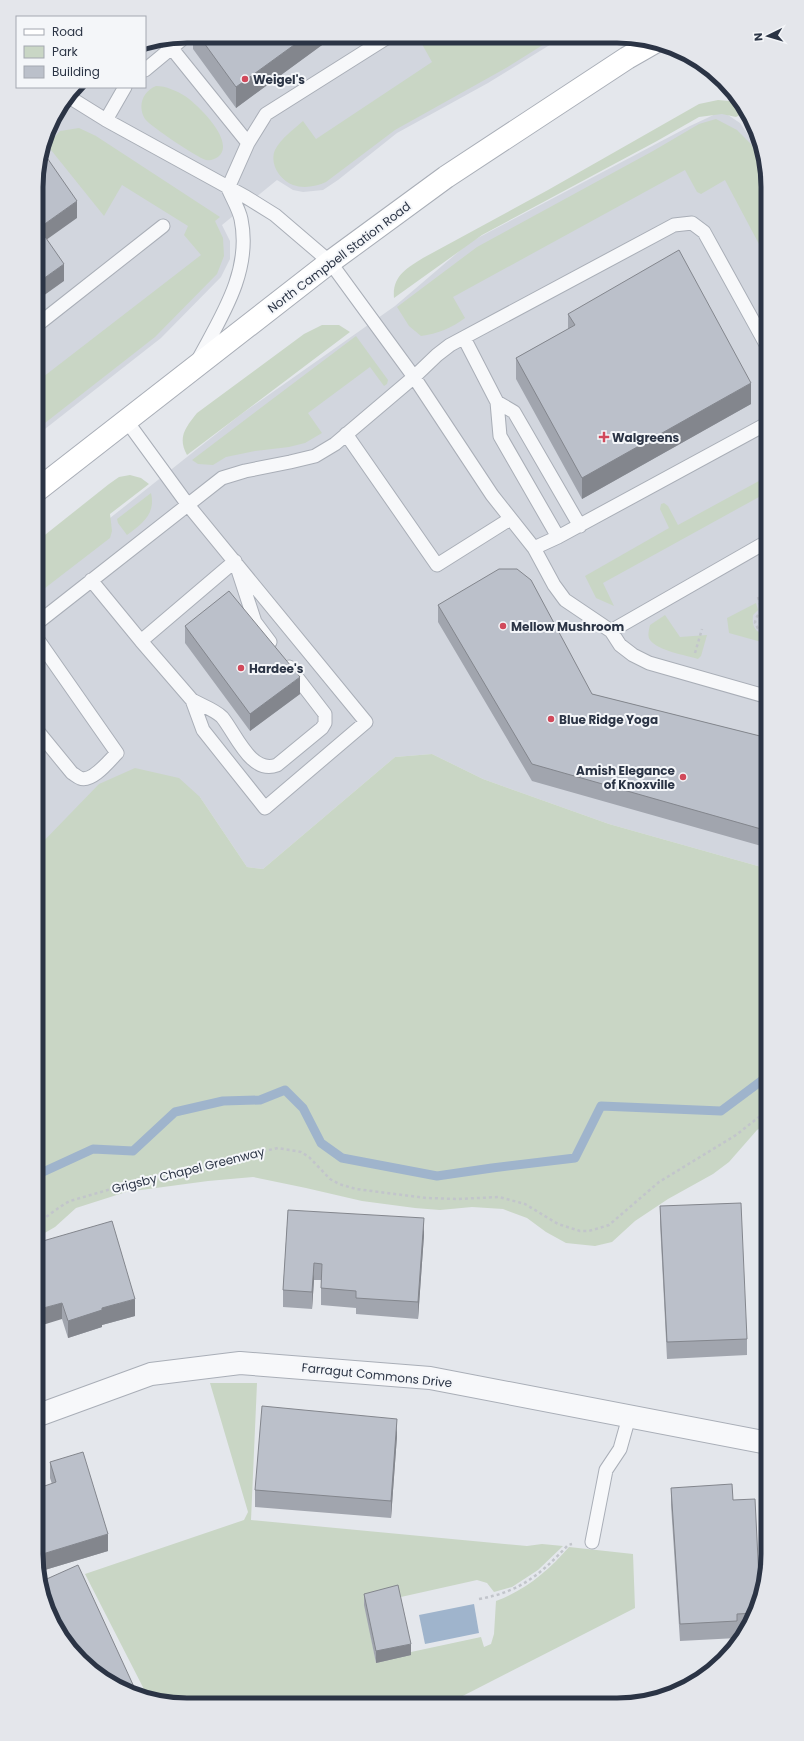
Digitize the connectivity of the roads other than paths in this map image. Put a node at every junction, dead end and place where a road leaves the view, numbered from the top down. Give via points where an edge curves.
1 (378, 43) edge
2 (168, 45) edge
3 (647, 46) edge
4 (146, 69) edge
5 (124, 88) edge
6 (73, 99) edge
7 (106, 120) junction
8 (248, 143) junction
9 (228, 188) junction
10 (163, 226) dead end
11 (330, 262) junction
12 (43, 320) edge
13 (761, 335) edge
14 (464, 338) junction
15 (195, 366) junction
16 (414, 377) junction
17 (497, 402) junction
18 (126, 420) junction
19 (761, 427) edge
20 (346, 434) junction
21 (43, 485) edge
22 (188, 505) junction
23 (510, 519) junction
24 (580, 526) junction
25 (558, 537) junction
26 (761, 545) edge
27 (534, 548) junction
28 (235, 561) junction
29 (91, 580) junction
30 (43, 618) edge
31 (611, 631) junction
32 (141, 642) junction
33 (43, 647) edge
34 (761, 696) edge
35 (192, 700) junction
36 (43, 738) edge
37 (43, 1413) edge
38 (629, 1417) junction
39 (761, 1442) edge
40 (592, 1542) road end

1 - 8 lane via 266,114
2 - 4 lane
2 - 8 lane
3 - 11 main road, North Campbell Station Road via 446,177
5 - 7 lane
6 - 7 lane
7 - 9 lane
8 - 9 lane
9 - 11 lane via 275,215
9 - 15 lane via 241,221 240,269 226,307
10 - 12 lane
11 - 15 main road, North Campbell Station Road
11 - 16 lane
13 - 14 lane via 704,232 692,223 674,225
14 - 16 lane via 437,355
14 - 17 lane
15 - 18 main road, North Campbell Station Road
16 - 20 lane
16 - 23 lane
17 - 24 lane via 514,412
17 - 25 lane via 500,436
18 - 21 main road, North Campbell Station Road
18 - 22 lane
19 - 24 lane
20 - 22 lane via 315,456 245,470 222,478
20 - 23 lane via 437,565
22 - 28 lane
22 - 29 lane
23 - 27 lane
24 - 25 lane
25 - 27 lane
26 - 31 lane
27 - 31 lane via 565,600
28 - 32 lane
28 - 35 lane via 256,622 325,714 325,723 277,765 270,768 257,764 221,716
28 - 35 lane via 366,722 265,808 203,730
29 - 30 lane
29 - 32 lane
31 - 34 lane via 620,645 649,664
32 - 35 lane
33 - 36 lane via 117,753 93,777 80,778 72,773
37 - 38 street, Farragut Commons Drive via 151,1374 240,1363 430,1378
38 - 39 street, Farragut Commons Drive
38 - 40 lane via 620,1449 606,1470

